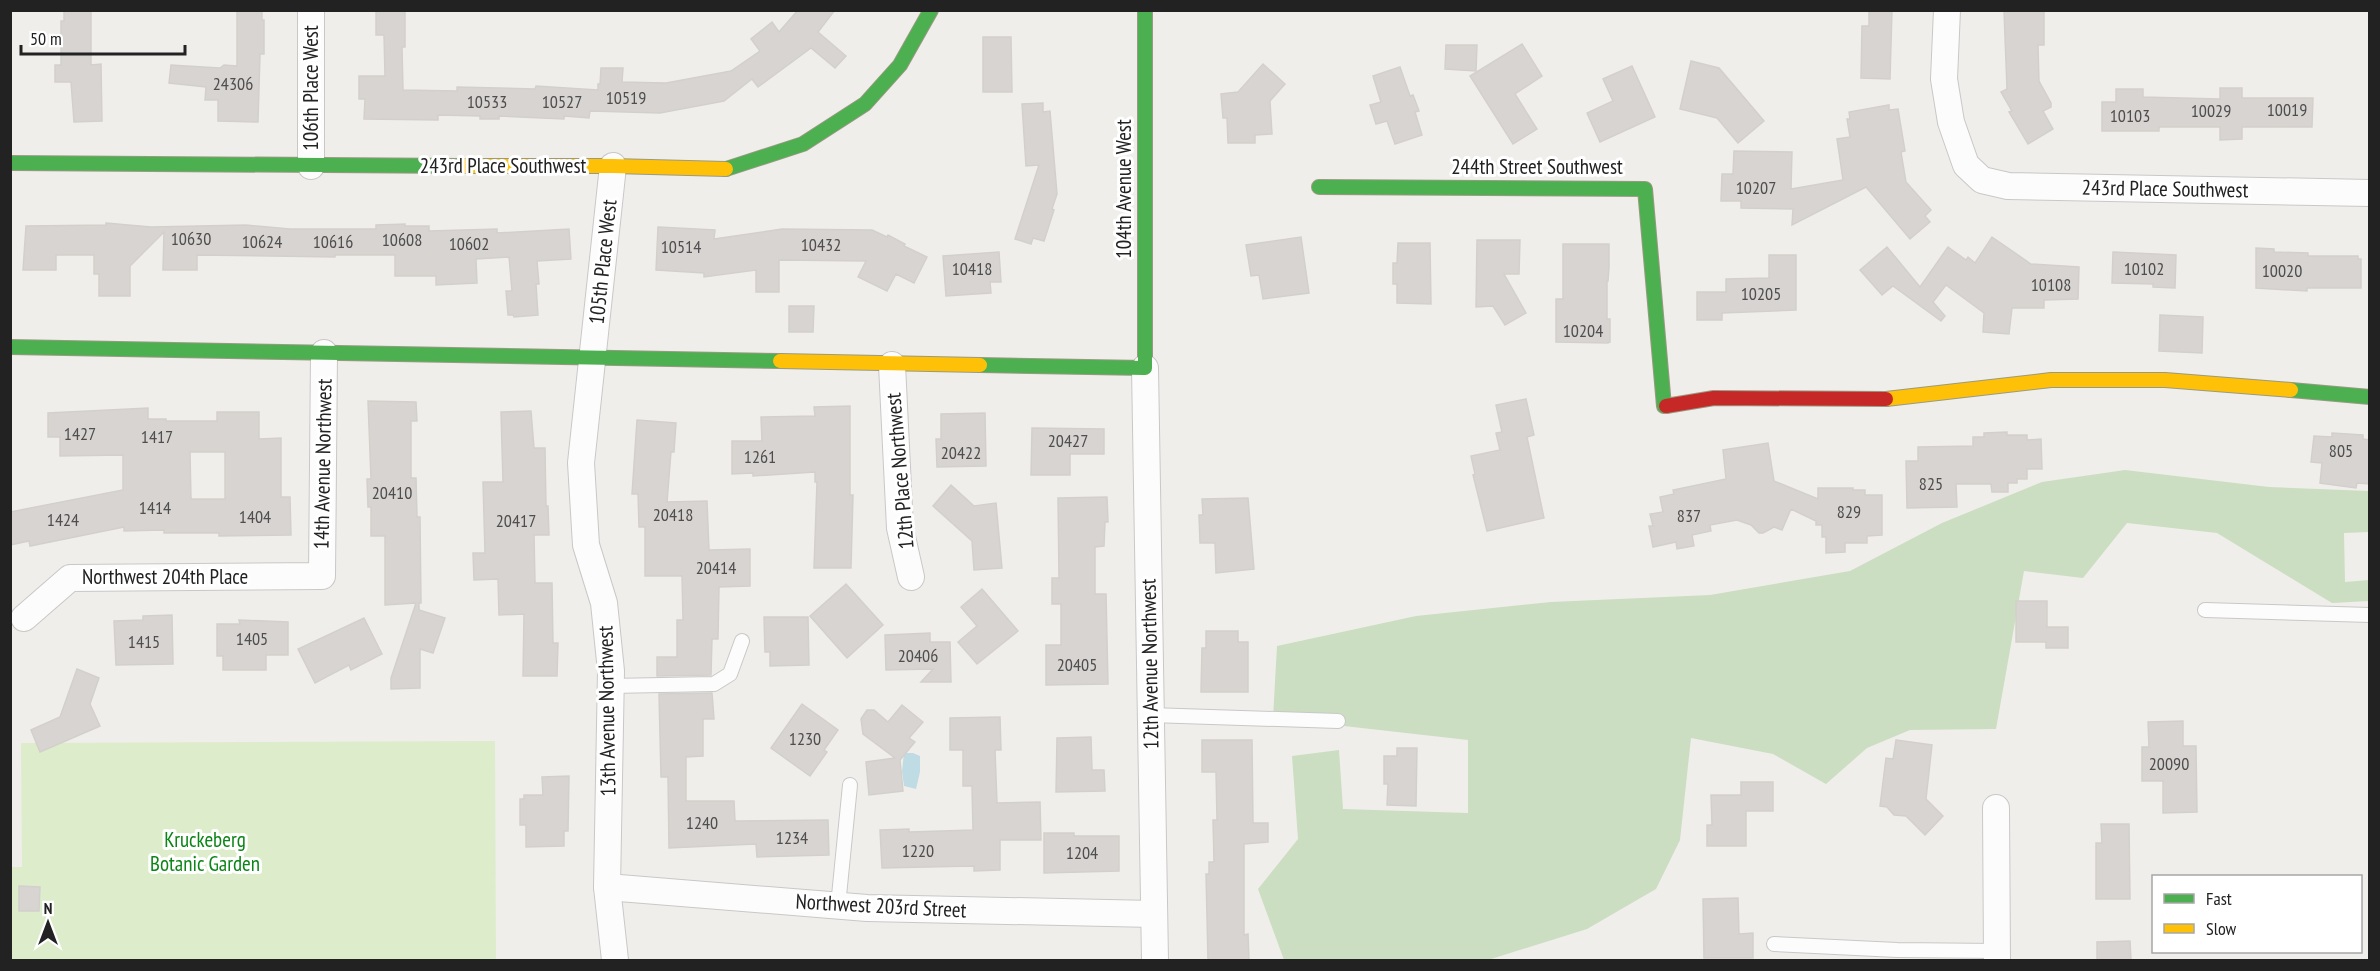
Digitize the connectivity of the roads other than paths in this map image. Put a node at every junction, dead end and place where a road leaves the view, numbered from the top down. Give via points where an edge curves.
1 (311, 10) edge
2 (931, 10) edge
3 (1145, 10) edge
4 (1947, 10) edge
5 (10, 163) edge
6 (311, 166) junction
7 (613, 166) junction
8 (1319, 187) dead end
9 (2370, 193) edge
10 (10, 346) edge
11 (324, 353) junction
12 (593, 358) junction
13 (892, 365) junction
14 (1145, 368) junction
15 (2370, 397) edge
16 (322, 576) joint
17 (911, 577) dead end
18 (2205, 610) dead end
19 (2370, 615) edge
20 (24, 618) dead end
21 (742, 641) dead end
22 (610, 686) junction
23 (1150, 715) junction
24 (1338, 721) dead end
25 (850, 785) dead end
26 (1996, 808) dead end
27 (608, 887) junction
28 (838, 906) junction
29 (1154, 914) junction
30 (1774, 944) dead end
31 (1997, 956) edge
32 (615, 960) edge
33 (1155, 960) edge

1 - 6 street, 106th Place West
2 - 7 street, 243rd Place Southwest via 900,66 865,104 803,144 724,170
3 - 14 street, 104th Avenue West
4 - 9 street, 243rd Place Southwest via 1944,79 1952,122 1966,165 1982,180 2008,186
5 - 6 street, 243rd Place Southwest
6 - 7 street, 243rd Place Southwest
7 - 12 street, 105th Place West
8 - 15 street, 244th Street Southwest via 1645,189 1664,406 1714,398 1883,399 2051,380 2165,380
10 - 11 street
11 - 12 street
11 - 16 street, 14th Avenue Northwest
12 - 13 street
12 - 22 street, 13th Avenue Northwest via 581,463 586,545 604,603
13 - 14 street
13 - 17 street, 12th Place Northwest via 900,528
14 - 23 street, 12th Avenue Northwest
16 - 20 street, Northwest 204th Place via 70,578
18 - 19 lane
21 - 22 lane via 729,674 714,684
22 - 27 street, 13th Avenue Northwest
23 - 24 lane
23 - 29 street, 12th Avenue Northwest
25 - 28 lane
26 - 31 street
27 - 28 street, Northwest 203rd Street
27 - 32 street, 13th Avenue Northwest
28 - 29 street, Northwest 203rd Street
29 - 33 street, 12th Avenue Northwest
30 - 31 lane

